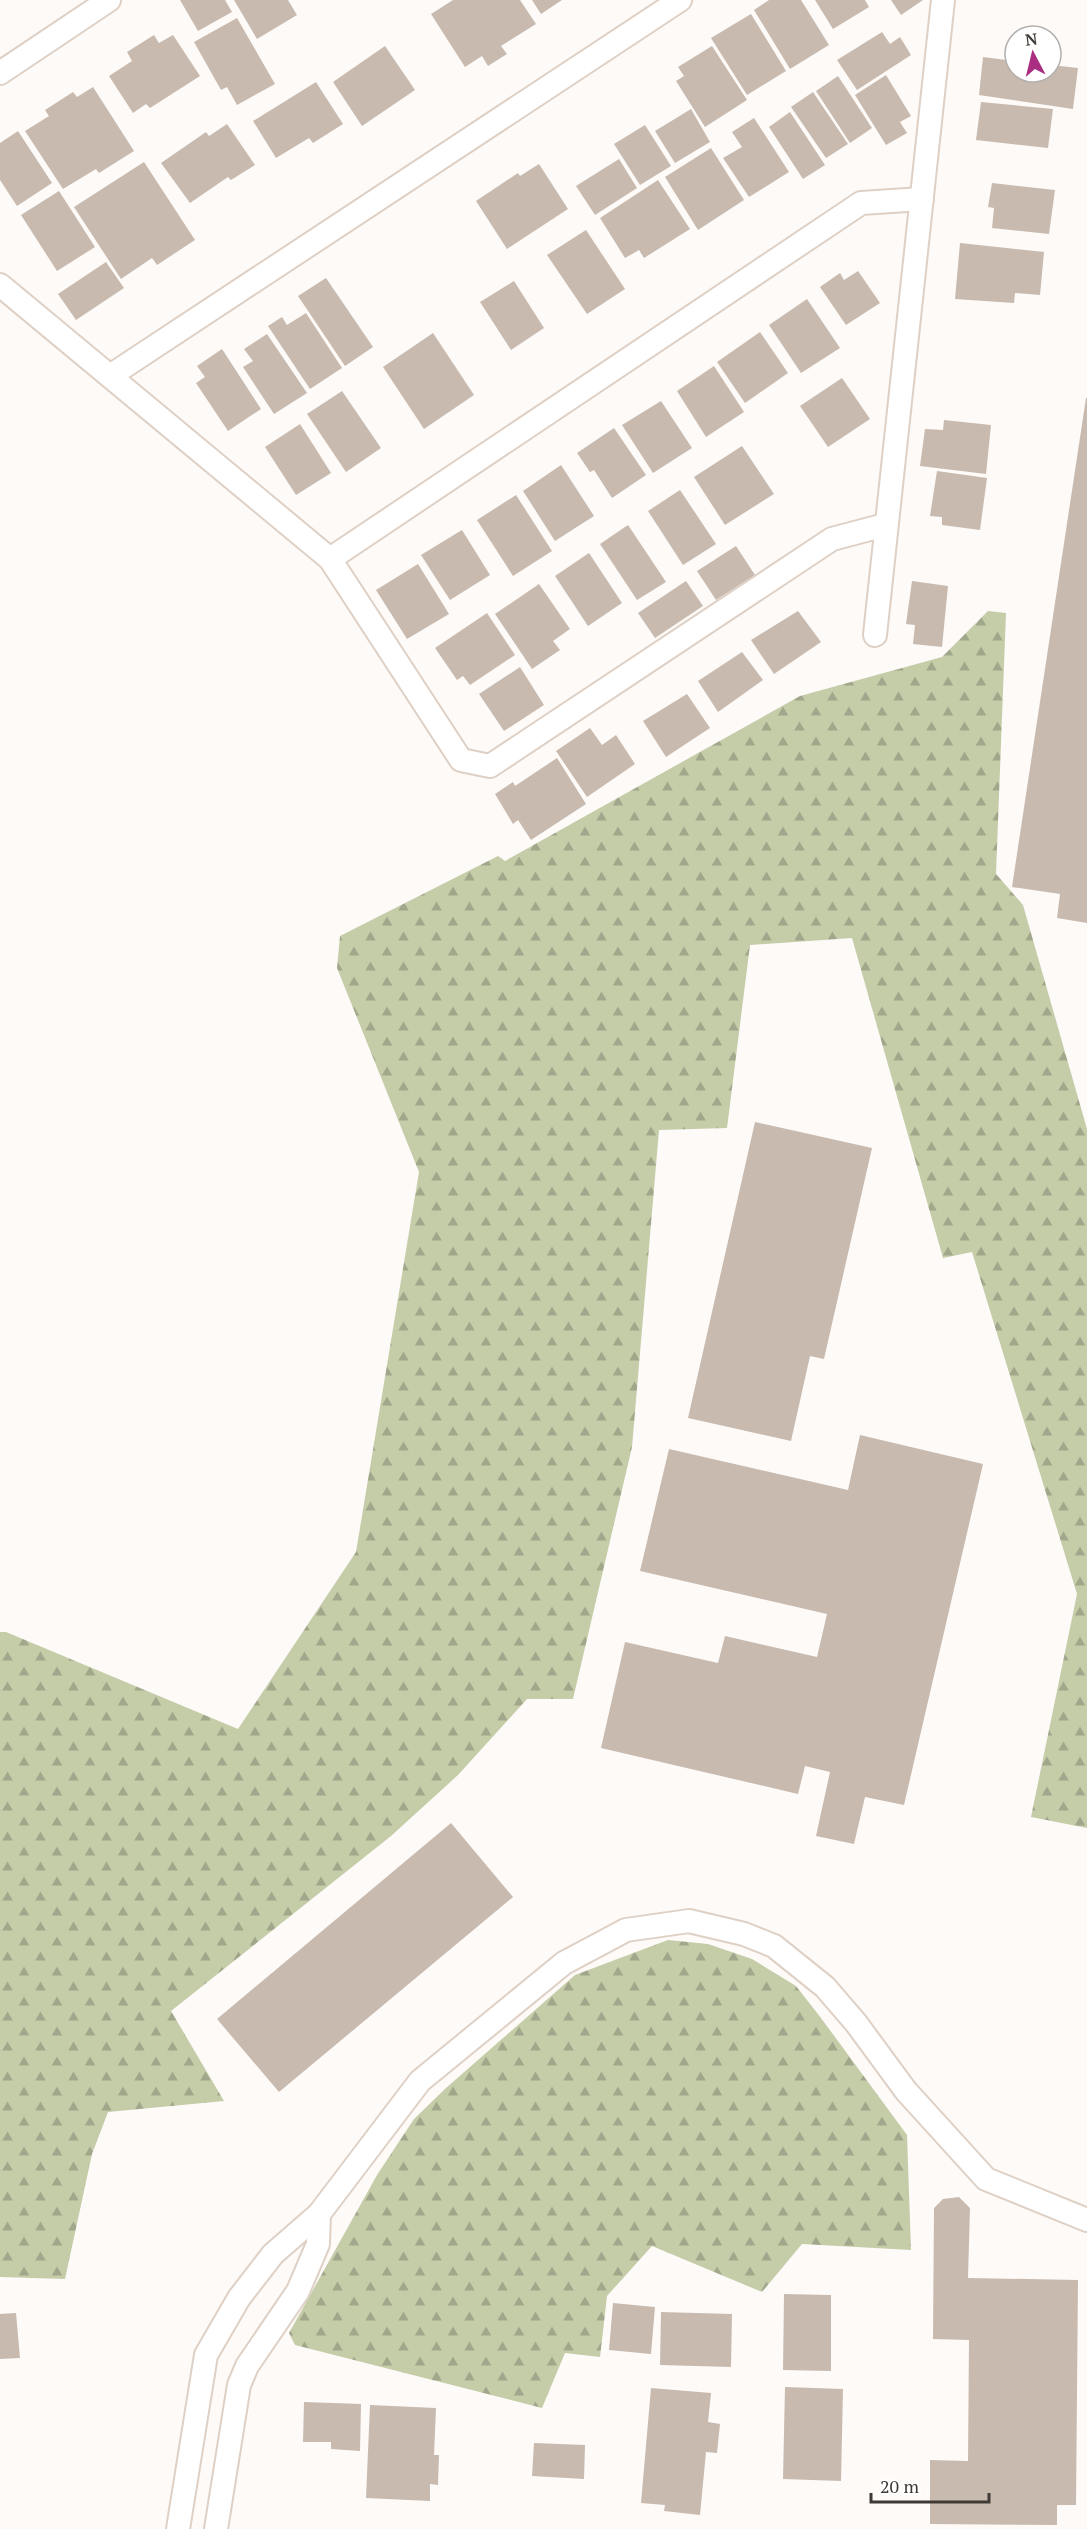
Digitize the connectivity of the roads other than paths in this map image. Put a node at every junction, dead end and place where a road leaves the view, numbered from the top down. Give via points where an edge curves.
1 (109, 0) edge
2 (680, 0) edge
3 (943, 0) edge
4 (0, 73) edge
5 (922, 199) junction
6 (0, 285) edge
7 (110, 376) junction
8 (885, 525) junction
9 (330, 559) junction
10 (874, 635) dead end
11 (319, 2214) junction
12 (1087, 2220) edge
13 (178, 2529) edge
14 (216, 2529) edge

1 - 4 lane
2 - 7 lane
3 - 5 lane
5 - 8 lane
5 - 9 lane via 861,203
6 - 7 lane
7 - 9 lane
8 - 9 lane via 832,539 490,766 461,760
8 - 10 lane
11 - 12 lane via 420,2081 564,1963 626,1930 689,1921 744,1934 774,1946 825,1987 906,2091 986,2180
11 - 13 lane via 273,2254 240,2298 206,2355
11 - 14 lane via 318,2244 298,2291 247,2366 239,2385

